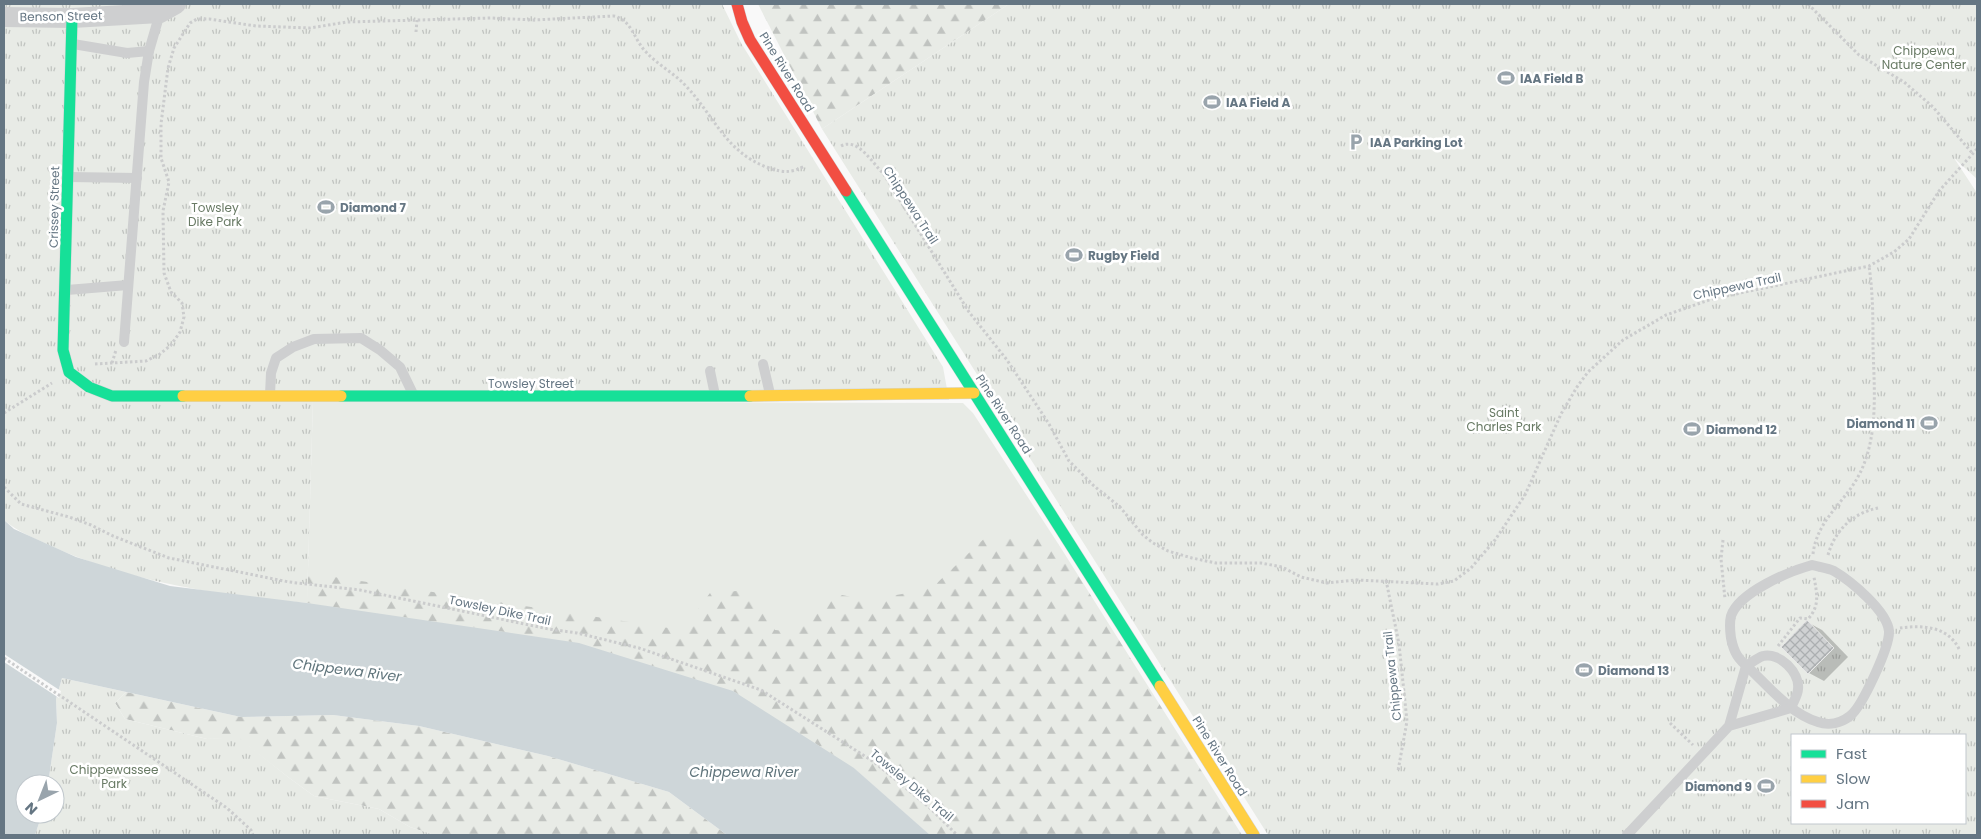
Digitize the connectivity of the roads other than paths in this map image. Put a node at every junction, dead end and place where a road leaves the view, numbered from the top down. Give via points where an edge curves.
1 (737, 4) edge
2 (168, 8) edge
3 (4, 17) edge
4 (72, 18) junction
5 (71, 44) junction
6 (149, 51) junction
7 (68, 177) junction
8 (137, 178) junction
9 (128, 285) junction
10 (66, 290) junction
11 (124, 342) dead end
12 (763, 364) dead end
13 (710, 371) dead end
14 (88, 387) joint
15 (974, 394) junction
16 (270, 396) junction
17 (414, 396) junction
18 (715, 396) junction
19 (770, 396) junction
20 (1746, 666) junction
21 (1791, 708) junction
22 (1729, 726) junction
23 (1254, 835) edge
24 (1627, 835) edge

1 - 15 street, Pine River Road via 750,40
2 - 4 street, Benson Street
2 - 6 lane
3 - 4 street, Benson Street
4 - 5 street, Crissey Street
5 - 6 lane via 128,53
5 - 7 street, Crissey Street
6 - 8 lane
7 - 8 lane
7 - 10 street, Crissey Street
8 - 9 lane
9 - 10 lane
9 - 11 lane
10 - 14 street, Crissey Street via 63,350 69,372
12 - 19 lane
13 - 18 lane
14 - 16 street, Towsley Street via 112,396
15 - 19 street, Towsley Street
15 - 23 street, Pine River Road
16 - 17 street, Towsley Street
16 - 17 lane via 271,373 276,358 293,347 314,339 361,338 400,367
17 - 18 street, Towsley Street
18 - 19 street, Towsley Street
20 - 21 lane
20 - 21 lane via 1764,656 1780,659 1796,674 1798,689
20 - 21 lane via 1734,652 1729,627 1731,614 1752,592 1812,565 1832,570 1870,600 1884,617 1889,630 1888,642 1859,706 1841,722 1829,724
20 - 22 lane
21 - 22 lane
22 - 24 lane

